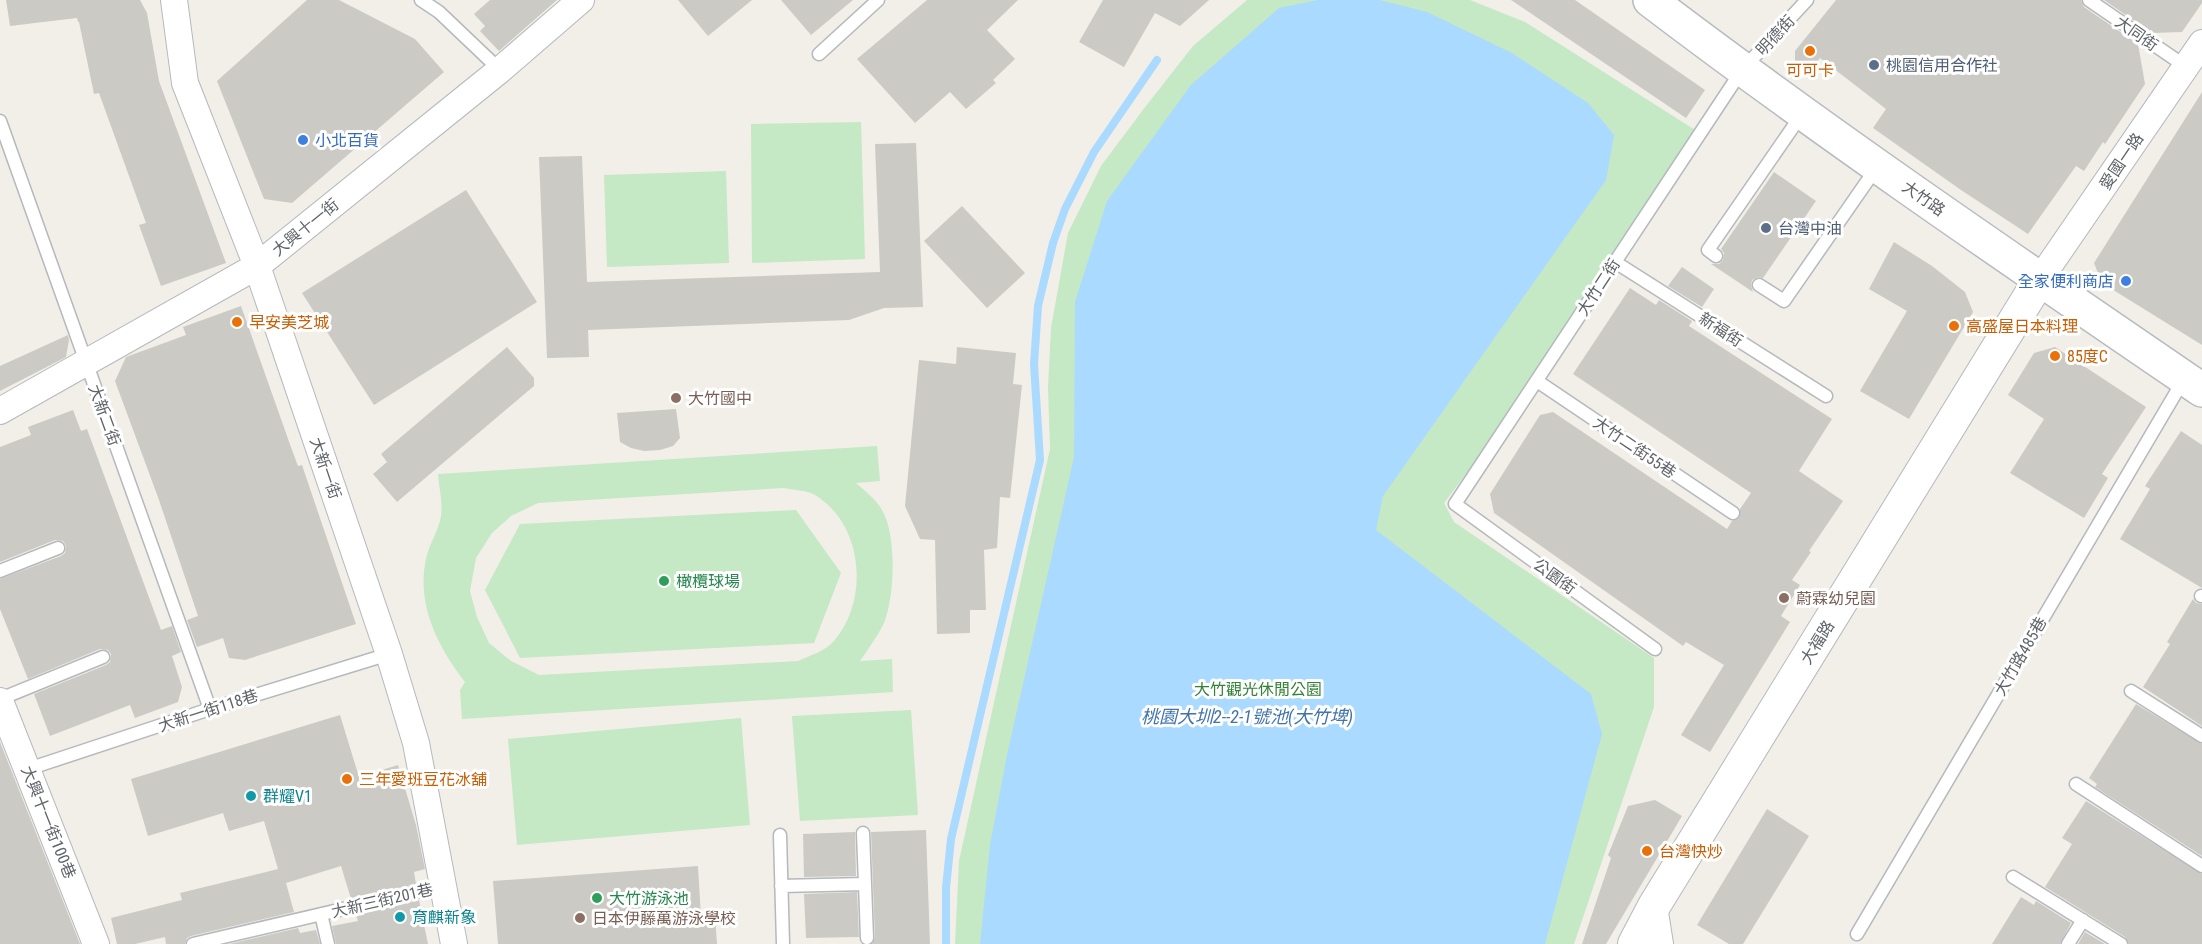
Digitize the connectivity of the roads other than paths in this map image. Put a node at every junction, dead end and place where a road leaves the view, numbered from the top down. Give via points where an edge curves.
1 (174, 0) edge
2 (420, 0) edge
3 (581, 0) edge
4 (878, 0) edge
5 (1650, 0) edge
6 (1807, 0) edge
7 (2089, 0) edge
8 (2202, 43) edge
9 (819, 54) dead end
10 (500, 70) junction
11 (1742, 70) junction
12 (2194, 72) edge
13 (1803, 113) junction
14 (0, 121) edge
15 (1877, 165) junction
16 (1716, 256) dead end
17 (1615, 262) junction
18 (257, 266) junction
19 (2040, 279) junction
20 (1759, 285) dead end
21 (87, 363) junction
22 (1537, 381) junction
23 (2193, 384) edge
24 (1826, 396) dead end
25 (0, 411) edge
26 (1455, 504) joint
27 (1732, 513) dead end
28 (58, 548) dead end
29 (0, 571) edge
30 (1655, 649) dead end
31 (389, 654) junction
32 (103, 657) dead end
33 (2131, 691) dead end
34 (0, 700) edge
35 (210, 709) junction
36 (2202, 736) edge
37 (28, 769) junction
38 (2076, 784) dead end
39 (863, 833) dead end
40 (780, 835) dead end
41 (2202, 866) edge
42 (2013, 878) dead end
43 (865, 884) junction
44 (442, 886) junction
45 (781, 886) junction
46 (1654, 906) junction
47 (321, 914) junction
48 (2083, 920) junction
49 (1857, 934) dead end
50 (867, 938) dead end
51 (96, 944) edge
52 (193, 944) edge
53 (328, 944) edge
54 (454, 944) edge
55 (783, 944) edge
56 (1634, 944) edge
57 (1660, 944) edge
58 (2068, 944) edge
59 (2121, 944) edge

1 - 18 street, 大新一街 via 185,83
2 - 10 lane via 440,12
3 - 10 street, 大興十一街
4 - 9 lane
5 - 11 main road, 大竹路
6 - 11 lane, 明德街
7 - 12 lane, 大同街
8 - 12 street, 愛國一路
10 - 18 street, 大興十一街
11 - 13 main road, 大竹路
11 - 17 lane, 大竹二街
12 - 19 street, 愛國一路
13 - 15 main road, 大竹路
13 - 16 lane via 1708,250
14 - 21 lane, 大新二街
15 - 19 main road, 大竹路
15 - 20 lane via 1784,301
17 - 22 lane, 大竹二街
17 - 24 lane, 新福街
18 - 21 street, 大興十一街
18 - 31 street, 大新一街
19 - 23 main road, 大竹路
19 - 46 street, 大福路
21 - 25 street, 大興十一街
21 - 35 lane, 大新二街
22 - 26 lane, 大竹二街
22 - 27 lane, 大竹二街55巷
23 - 49 lane, 大竹路485巷
26 - 30 lane, 公園街
28 - 29 lane
31 - 35 lane, 大新一街118巷
31 - 44 street, 大新一街 via 416,743
32 - 34 lane, 大興十一街100巷
33 - 36 lane
34 - 37 street, 大興十一街100巷
35 - 37 lane, 大新一街118巷
37 - 51 street, 大興十一街100巷
38 - 41 lane
39 - 43 lane
40 - 45 lane
42 - 48 lane
43 - 45 lane
43 - 50 lane
44 - 47 lane, 大新三街201巷
44 - 54 street, 大新一街
45 - 55 lane
46 - 56 street, 大福路
46 - 57 street
47 - 52 lane, 大新三街201巷
47 - 53 lane
48 - 58 lane
48 - 59 lane

